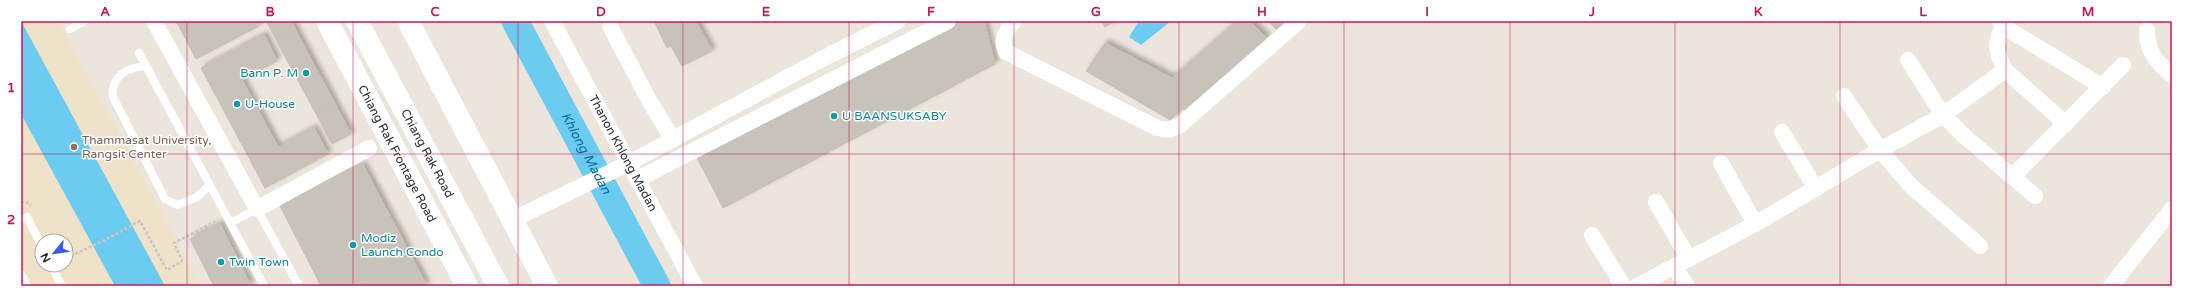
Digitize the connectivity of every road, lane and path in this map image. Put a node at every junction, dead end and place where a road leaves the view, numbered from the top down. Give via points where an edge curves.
1 (85, 21) edge
2 (154, 21) edge
3 (327, 21) edge
4 (357, 21) edge
5 (408, 21) edge
6 (552, 21) edge
7 (898, 21) edge
8 (948, 21) edge
9 (1014, 21) edge
10 (1299, 21) edge
11 (2001, 24) edge
12 (610, 26) dead end
13 (70, 29) dead end
14 (2147, 30) dead end
15 (139, 53) dead end
16 (1908, 60) dead end
17 (2124, 65) dead end
18 (146, 66) junction
19 (2005, 70) junction
20 (2172, 76) edge
21 (2103, 87) junction
22 (1844, 96) dead end
23 (1943, 115) junction
24 (2066, 124) junction
25 (1782, 132) dead end
26 (672, 138) junction
27 (379, 143) junction
28 (1880, 150) junction
29 (1721, 163) dead end
30 (624, 165) junction
31 (2013, 176) junction
32 (638, 179) junction
33 (210, 185) junction
34 (1816, 189) junction
35 (2035, 196) dead end
36 (1656, 202) dead end
37 (257, 209) junction
38 (2172, 209) edge
39 (223, 210) junction
40 (21, 220) edge
41 (512, 220) junction
42 (230, 224) junction
43 (1755, 224) junction
44 (35, 233) edge
45 (1592, 235) dead end
46 (1980, 246) dead end
47 (74, 254) edge
48 (1689, 259) junction
49 (1674, 267) junction
50 (55, 273) edge
51 (21, 274) edge
52 (27, 286) edge
53 (62, 286) edge
54 (264, 286) edge
55 (299, 286) edge
56 (467, 286) edge
57 (498, 286) edge
58 (547, 286) edge
59 (695, 286) edge
60 (1623, 286) edge
61 (1637, 286) edge
62 (1687, 286) edge
63 (2111, 286) edge

1 - 13 lane
2 - 37 street
3 - 27 main road, Chiang Rak Frontage Road
4 - 57 main road, Chiang Rak Road
5 - 41 main road
6 - 30 street, Thanon Khlong Madan
7 - 26 street
8 - 32 street
9 - 10 street via 1003,37 1002,44 1006,52 1157,128 1168,130 1179,126
11 - 19 street via 1997,50
11 - 21 street
12 - 26 street
14 - 20 street via 2147,44 2155,60
15 - 18 lane
16 - 23 street
17 - 21 street
18 - 33 lane
18 - 33 lane via 125,70 115,80 112,87 113,97 165,199 176,205 197,197
19 - 23 street
19 - 24 street
21 - 24 street
22 - 28 street
23 - 28 street
23 - 31 street via 1973,144
24 - 31 street
25 - 34 street
26 - 30 street
27 - 37 street
27 - 56 main road, Chiang Rak Frontage Road
28 - 34 street
28 - 46 street via 1911,186
29 - 43 street
30 - 32 street, Thanon Khlong Madan
30 - 41 street
31 - 35 street
32 - 59 street, Thanon Khlong Madan
33 - 39 lane
34 - 43 street
36 - 48 street
37 - 42 lane
37 - 55 lane
38 - 63 street
39 - 42 lane
39 - 47 path via 215,215 218,220 174,243 182,261 167,270 140,221
40 - 44 lane via 26,217
41 - 58 main road
42 - 54 lane
43 - 48 street
45 - 60 street
48 - 49 street
49 - 61 street
49 - 62 street
50 - 53 lane
51 - 52 lane

